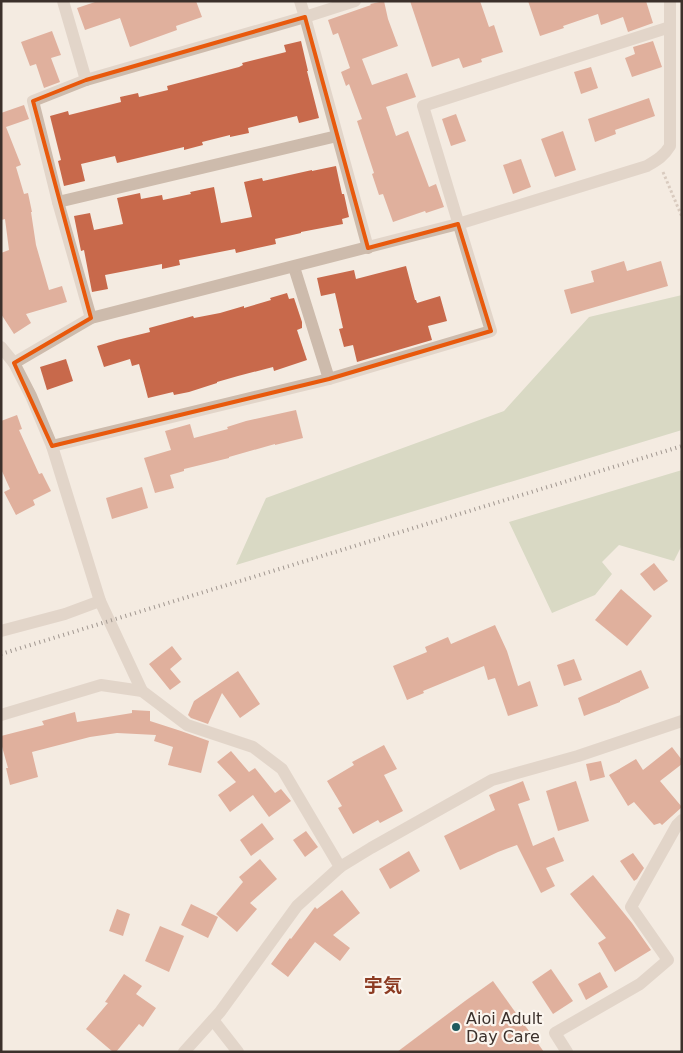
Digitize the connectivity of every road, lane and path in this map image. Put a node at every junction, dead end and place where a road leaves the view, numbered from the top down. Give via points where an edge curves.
1 (62, 1) edge
2 (300, 1) edge
3 (355, 1) edge
4 (670, 1) edge
5 (305, 17) junction
6 (670, 27) junction
7 (86, 80) junction
8 (682, 121) edge
9 (671, 130) junction
10 (337, 136) junction
11 (658, 160) junction
12 (58, 202) junction
13 (682, 217) edge
14 (458, 224) junction
15 (368, 248) junction
16 (294, 267) junction
17 (91, 318) junction
18 (1, 347) edge
19 (14, 364) junction
20 (329, 379) junction
21 (52, 446) junction
22 (100, 601) junction
23 (1, 631) edge
24 (142, 691) junction
25 (1, 715) edge
26 (682, 721) edge
27 (682, 820) edge
28 (340, 867) junction
29 (213, 1020) junction
30 (184, 1052) edge
31 (238, 1052) edge
32 (567, 1052) edge

1 - 7 street
2 - 5 street
3 - 5 street
4 - 6 street
5 - 7 street
5 - 10 street
6 - 9 street
6 - 14 street via 423,106
7 - 12 street via 33,101
8 - 9 street
9 - 11 street via 670,146
10 - 12 street
10 - 15 street
11 - 13 path
11 - 14 street
12 - 17 street
14 - 15 street
14 - 20 street via 491,331
15 - 16 street
16 - 17 street
16 - 20 street
17 - 19 street
18 - 19 street
19 - 21 street
20 - 21 street
21 - 22 street
22 - 23 street
22 - 24 street
24 - 25 street via 101,685
24 - 28 street via 187,725 253,747 282,769
26 - 28 street via 578,756 492,780
27 - 32 street via 631,907 668,960 640,984 555,1032
28 - 29 street via 297,906
29 - 30 street
29 - 31 street

